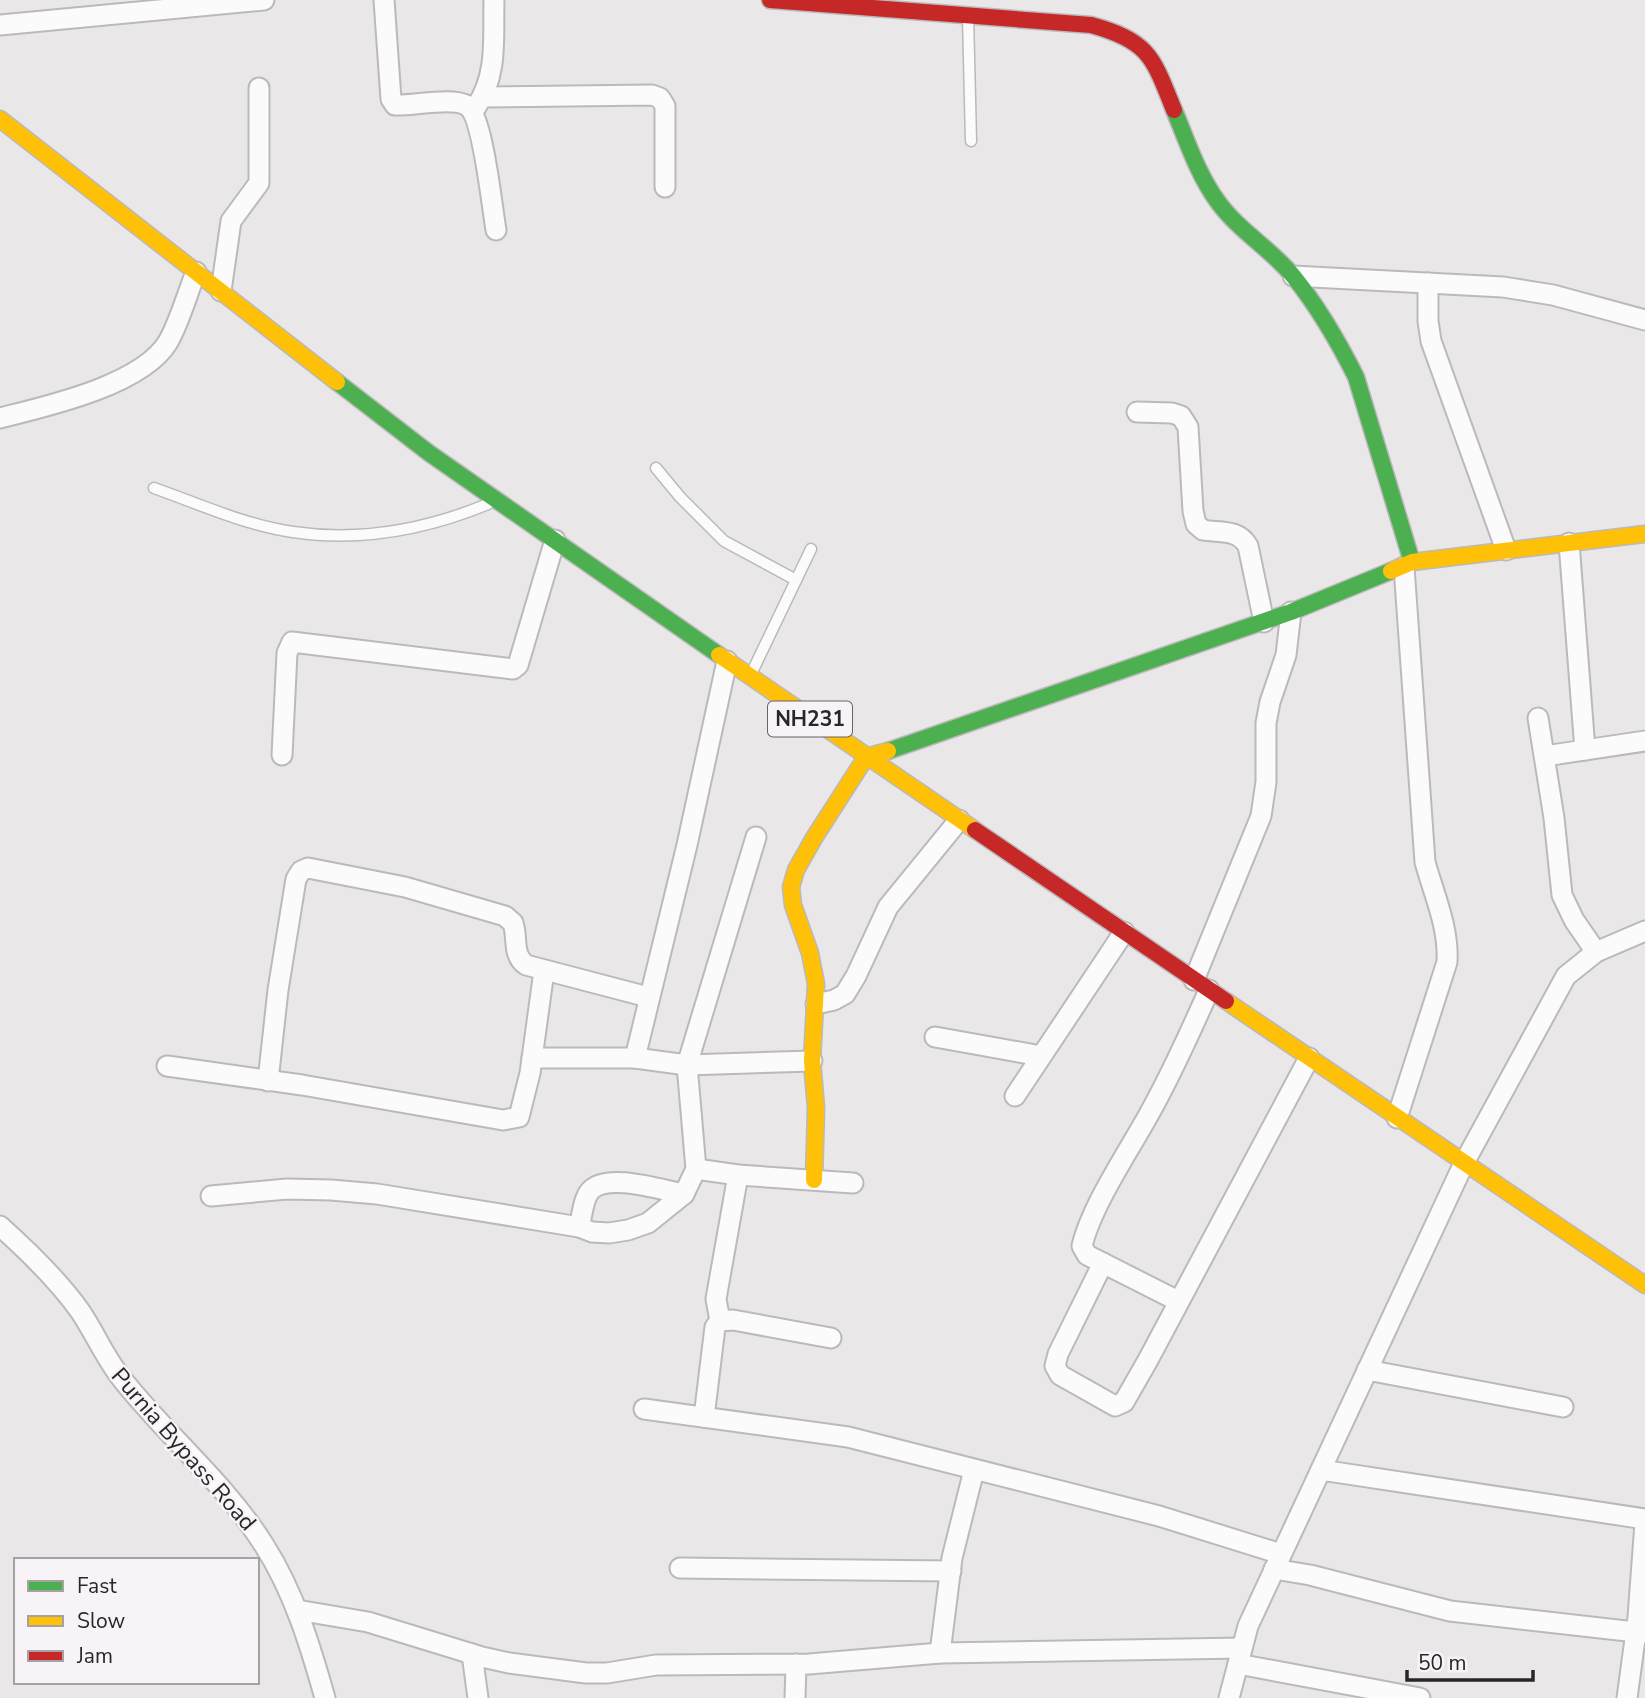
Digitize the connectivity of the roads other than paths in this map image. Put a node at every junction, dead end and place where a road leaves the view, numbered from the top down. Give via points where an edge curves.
1 (264, 0) edge
2 (384, 0) edge
3 (494, 0) edge
4 (770, 0) edge
5 (918, 6) edge
6 (968, 16) junction
7 (0, 25) edge
8 (259, 88) dead end
9 (478, 104) junction
10 (0, 119) edge
11 (971, 141) dead end
12 (665, 187) dead end
13 (496, 230) dead end
14 (196, 272) junction
15 (1293, 275) junction
16 (1428, 283) junction
17 (221, 291) junction
18 (1645, 320) edge
19 (1137, 412) dead end
20 (0, 418) edge
21 (656, 468) dead end
22 (154, 488) dead end
23 (497, 500) junction
24 (1645, 534) edge
25 (555, 540) junction
26 (1569, 543) junction
27 (811, 549) dead end
28 (1506, 550) junction
29 (1408, 565) junction
30 (796, 580) junction
31 (1291, 612) junction
32 (1264, 622) junction
33 (727, 661) junction
34 (749, 676) junction
35 (1538, 718) dead end
36 (1645, 741) edge
37 (1585, 750) junction
38 (282, 755) dead end
39 (1545, 756) junction
40 (866, 757) junction
41 (959, 820) junction
42 (756, 837) dead end
43 (1645, 931) edge
44 (1124, 932) junction
45 (1596, 952) junction
46 (544, 971) junction
47 (1201, 985) junction
48 (648, 997) junction
49 (816, 1004) junction
50 (935, 1037) dead end
51 (1041, 1056) junction
52 (532, 1058) junction
53 (635, 1058) junction
54 (1309, 1058) junction
55 (812, 1061) junction
56 (687, 1065) junction
57 (167, 1066) dead end
58 (268, 1081) junction
59 (1015, 1096) dead end
60 (1397, 1118) junction
61 (1464, 1163) junction
62 (696, 1169) junction
63 (737, 1175) junction
64 (814, 1180) junction
65 (853, 1183) dead end
66 (684, 1194) junction
67 (211, 1196) dead end
68 (0, 1226) edge
69 (579, 1227) junction
70 (1103, 1263) junction
71 (1645, 1285) edge
72 (1178, 1301) junction
73 (720, 1321) junction
74 (831, 1338) dead end
75 (1367, 1370) junction
76 (1563, 1407) dead end
77 (644, 1409) dead end
78 (704, 1418) junction
79 (974, 1470) junction
80 (1321, 1470) junction
81 (1645, 1520) edge
82 (1278, 1561) junction
83 (680, 1568) dead end
84 (951, 1571) junction
85 (297, 1610) junction
86 (1640, 1633) edge
87 (940, 1653) junction
88 (472, 1654) junction
89 (1240, 1656) junction
90 (796, 1664) junction
91 (325, 1698) edge
92 (478, 1698) edge
93 (795, 1698) edge
94 (1228, 1698) edge
95 (1420, 1698) edge
96 (1627, 1698) edge

1 - 7 street
2 - 9 street via 389,91 395,105
3 - 9 street via 493,70
4 - 5 main road
5 - 6 main road
6 - 11 lane
6 - 15 main road via 1091,25 1132,38 1154,61 1200,172 1217,201
8 - 17 street via 259,183 231,221
9 - 12 street via 660,98 665,118
9 - 13 street
10 - 14 main road, NH231
14 - 17 main road, NH231
14 - 20 street via 168,342 149,364 122,381
15 - 16 street
15 - 29 main road via 1356,377
16 - 18 street via 1541,293
16 - 28 street via 1431,341
17 - 23 main road, NH231 via 429,453
19 - 32 street via 1172,413 1181,416 1188,427 1196,524 1203,530 1242,537 1248,546
21 - 30 lane via 724,541
22 - 23 lane via 269,527 315,533 402,531
23 - 25 main road, NH231
24 - 26 main road
25 - 33 main road, NH231
25 - 38 street via 518,665 513,669 292,642 287,653
26 - 28 main road
26 - 37 street
27 - 30 lane
28 - 29 main road
29 - 31 main road
29 - 60 street via 1425,862 1448,946 1447,962
30 - 34 lane
31 - 32 main road
31 - 47 street via 1286,655 1266,723 1261,816
32 - 40 main road
33 - 34 main road, NH231
33 - 48 street
34 - 40 main road, NH231
35 - 39 street
36 - 37 street
37 - 39 street
39 - 45 street via 1562,895
40 - 41 main road, NH231
40 - 49 main road via 814,838 791,887 810,953
41 - 44 main road, NH231
41 - 49 street via 888,907 845,994
42 - 56 street
43 - 45 street
44 - 47 main road, NH231
44 - 51 street
45 - 61 street via 1566,976
46 - 48 street
46 - 52 street
46 - 58 street via 520,961 516,931 505,916 405,887 308,868 296,879
47 - 54 main road, NH231
47 - 70 street via 1172,1073 1084,1236 1083,1251
48 - 53 street
49 - 55 main road
50 - 51 street
51 - 59 street
52 - 53 street
52 - 58 street via 519,1116 503,1121
53 - 56 street
54 - 60 main road, NH231
54 - 72 street
55 - 56 street
55 - 64 main road
56 - 62 street
57 - 58 street
60 - 61 main road, NH231
61 - 71 main road, NH231
61 - 75 street
62 - 63 street
62 - 66 street
63 - 64 street
63 - 73 street via 716,1299
64 - 65 street
66 - 69 street via 648,1223 628,1230 592,1232
66 - 69 street via 600,1182 588,1193
67 - 69 street via 331,1190
68 - 85 street, Purnia Bypass Road via 59,1285 120,1378 240,1511 286,1583
70 - 72 street
70 - 72 street via 1055,1366 1060,1375 1105,1402 1115,1406 1124,1402
73 - 74 street
73 - 78 street via 715,1327
75 - 76 street
75 - 80 street
77 - 78 street
78 - 79 street via 848,1437
79 - 82 street via 1159,1516
79 - 84 street
80 - 81 street
80 - 82 street
81 - 86 street
82 - 86 street via 1310,1574 1450,1611
82 - 89 street via 1248,1626
83 - 84 street
84 - 87 street
85 - 88 street via 368,1622
85 - 91 street, Purnia Bypass Road
86 - 96 street
87 - 89 street
87 - 90 street
88 - 90 street via 586,1673 656,1665
88 - 92 street
89 - 94 street
89 - 95 street
90 - 93 street

